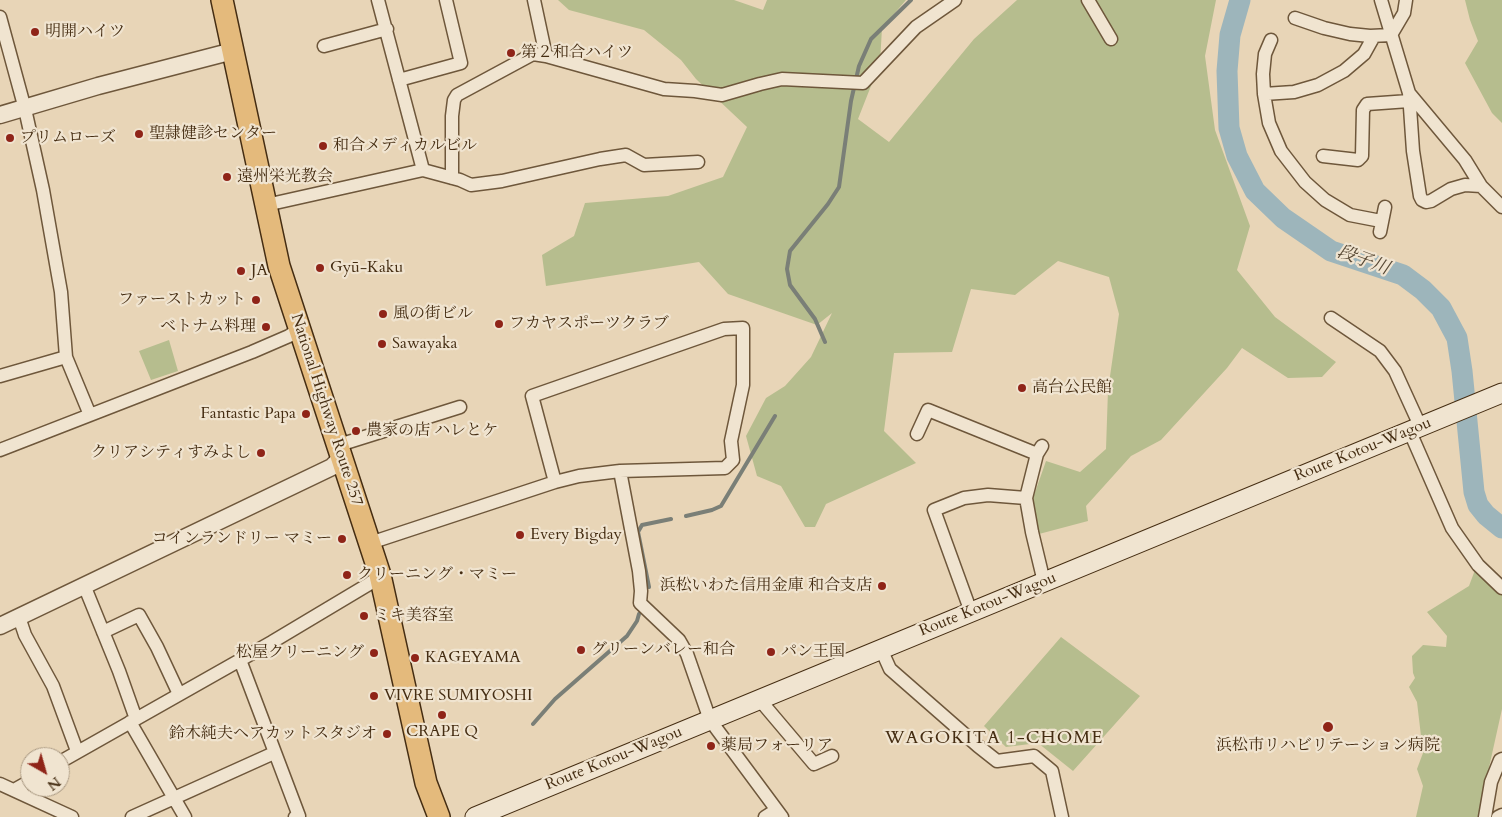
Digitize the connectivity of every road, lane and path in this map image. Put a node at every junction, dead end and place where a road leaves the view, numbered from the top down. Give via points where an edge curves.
1 (222, 0) edge
2 (380, 0) edge
3 (446, 0) edge
4 (534, 0) edge
5 (955, 0) edge
6 (1088, 0) edge
7 (1382, 0) edge
8 (1406, 0) edge
9 (0, 17) edge
10 (1295, 18) dead end
11 (387, 30) junction
12 (1391, 35) junction
13 (1374, 36) junction
14 (1110, 39) dead end
15 (1270, 40) dead end
16 (324, 46) dead end
17 (233, 50) junction
18 (546, 56) junction
19 (399, 80) junction
20 (1264, 94) junction
21 (1409, 97) junction
22 (25, 109) junction
23 (0, 115) edge
24 (1323, 156) dead end
25 (698, 162) dead end
26 (423, 170) junction
27 (452, 178) junction
28 (1481, 186) junction
29 (266, 205) junction
30 (1385, 207) dead end
31 (1502, 207) edge
32 (1331, 318) dead end
33 (298, 329) junction
34 (66, 357) junction
35 (0, 376) edge
36 (1502, 393) edge
37 (460, 407) dead end
38 (90, 415) junction
39 (1415, 430) junction
40 (917, 434) dead end
41 (0, 450) edge
42 (341, 451) junction
43 (620, 471) junction
44 (555, 482) junction
45 (1026, 498) junction
46 (370, 542) junction
47 (380, 575) junction
48 (1044, 582) junction
49 (84, 585) junction
50 (1502, 588) edge
51 (971, 612) junction
52 (18, 617) junction
53 (0, 626) edge
54 (104, 632) junction
55 (881, 649) junction
56 (240, 660) junction
57 (179, 694) junction
58 (759, 699) junction
59 (133, 720) junction
60 (710, 720) junction
61 (77, 751) junction
62 (274, 753) junction
63 (70, 756) edge
64 (832, 756) dead end
65 (1502, 759) edge
66 (0, 784) edge
67 (20, 786) edge
68 (14, 790) junction
69 (174, 798) junction
70 (779, 813) edge
71 (1502, 815) edge
72 (72, 817) edge
73 (132, 817) edge
74 (185, 817) edge
75 (295, 817) edge
76 (439, 817) edge
77 (475, 817) edge
78 (765, 817) edge
79 (1062, 817) edge
80 (1485, 817) edge
81 (1498, 817) edge

1 - 17 highway, National Highway Route 257
2 - 11 street
3 - 19 street via 462,64
4 - 18 street
5 - 18 street via 916,27 862,83 782,79 722,95 664,89
6 - 14 street
7 - 12 street
8 - 12 street via 1404,13
9 - 22 street
10 - 13 street via 1350,34
11 - 16 street
11 - 19 street
12 - 13 street
12 - 21 street
13 - 20 street via 1364,54 1344,71 1318,85 1294,92
15 - 20 street via 1265,54
17 - 22 street
17 - 29 highway, National Highway Route 257
18 - 27 street via 533,54 457,96 452,116
19 - 26 street
20 - 30 street via 1269,124 1281,151 1305,182 1325,200 1350,215 1381,226
21 - 24 street via 1367,104 1363,110 1362,156 1358,160
21 - 28 street via 1465,160
21 - 28 street via 1413,151 1422,200 1432,201 1451,189 1465,185
22 - 23 street
22 - 34 street via 61,292
25 - 27 street via 644,165 626,156 471,185
26 - 27 street
26 - 29 street
28 - 31 street
29 - 33 highway, National Highway Route 257 via 279,266
32 - 39 street via 1380,351 1395,371
33 - 38 street via 267,346
33 - 42 highway, National Highway Route 257
34 - 35 street
34 - 38 street
36 - 39 main road, Route Kotou-Wagou
37 - 42 street
38 - 41 street
39 - 48 main road, Route Kotou-Wagou
39 - 50 street via 1452,528 1478,564
40 - 45 street via 928,410 1039,450
42 - 46 highway, National Highway Route 257
42 - 49 street via 332,467
43 - 44 street
43 - 44 street via 725,468 733,460 732,441 742,385 743,328 724,329 532,396
43 - 60 street via 639,571 640,603 679,640 688,654
44 - 46 street
45 - 48 street
45 - 51 street via 988,495 964,498 934,510
46 - 47 highway, National Highway Route 257
47 - 56 street
47 - 76 highway, National Highway Route 257 via 426,783
48 - 51 main road, Route Kotou-Wagou
49 - 52 street
49 - 54 street
51 - 55 main road, Route Kotou-Wagou
52 - 53 street
52 - 61 street via 54,686
54 - 57 street via 139,615
54 - 59 street
55 - 58 main road, Route Kotou-Wagou
55 - 79 street via 890,668 997,761 1034,756 1052,771
56 - 57 street
56 - 62 street
57 - 59 street
58 - 60 main road, Route Kotou-Wagou
58 - 64 street via 814,764
59 - 61 street
59 - 69 street
60 - 70 street
60 - 77 main road, Route Kotou-Wagou
61 - 63 street
62 - 69 street
62 - 75 street via 299,816
65 - 80 street via 1491,782
66 - 68 street
67 - 68 street
68 - 72 street
69 - 73 street
69 - 74 street
70 - 78 street
71 - 81 street

